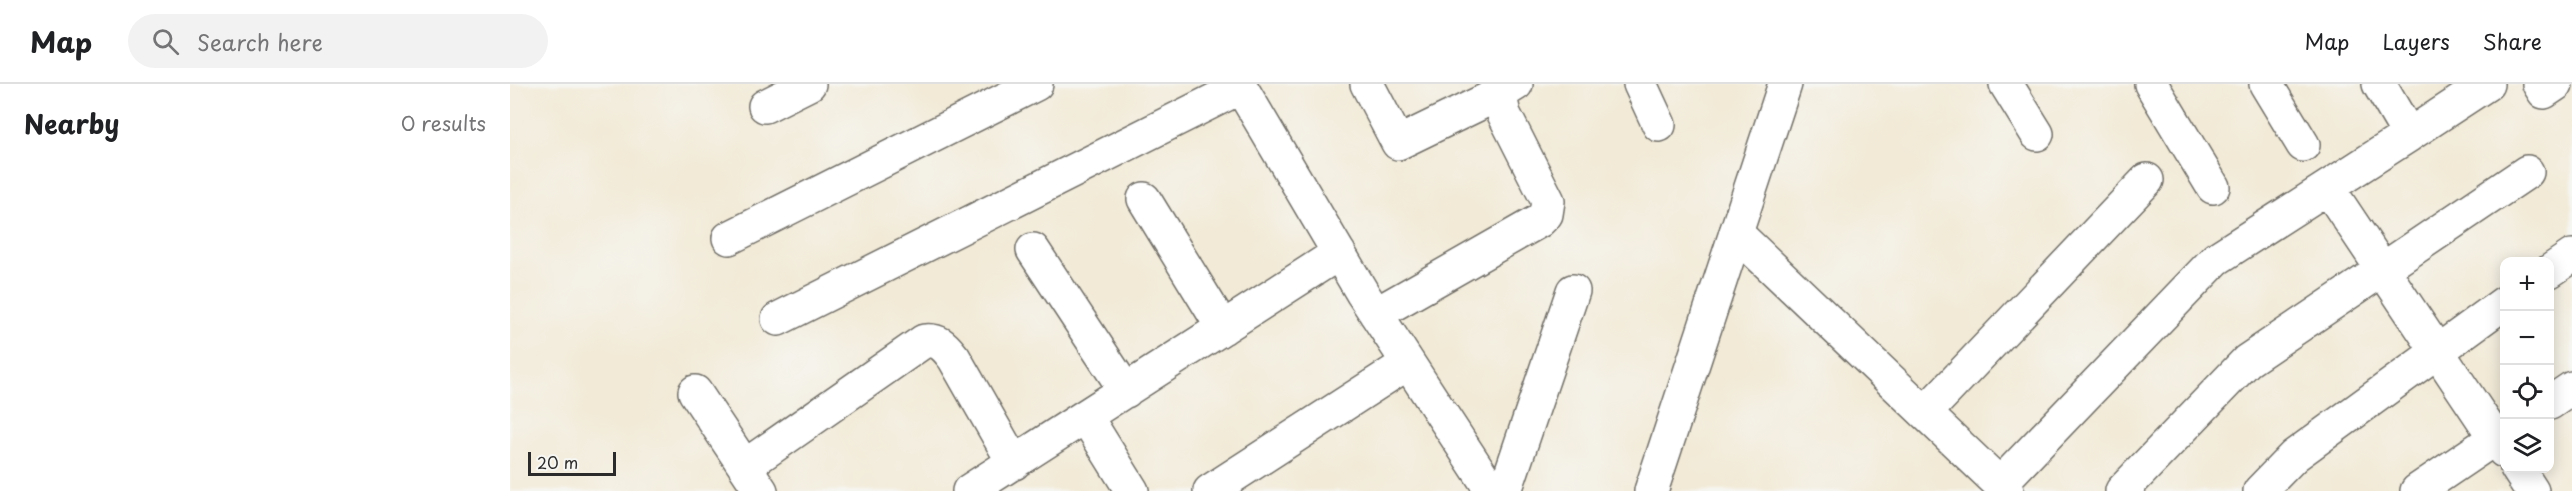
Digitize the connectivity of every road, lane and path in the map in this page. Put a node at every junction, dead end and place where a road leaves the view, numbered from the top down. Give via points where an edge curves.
1 (809, 84) edge
2 (1036, 84) edge
3 (1367, 84) edge
4 (1640, 84) edge
5 (1785, 84) edge
6 (2006, 84) edge
7 (2151, 84) edge
8 (2266, 84) edge
9 (2379, 84) edge
10 (2487, 84) edge
11 (2539, 84) edge
12 (2556, 84) edge
13 (1240, 86) edge
14 (1509, 88) edge
15 (765, 106) dead end
16 (1659, 125) dead end
17 (2037, 134) dead end
18 (2409, 135) junction
19 (2304, 145) dead end
20 (2527, 172) dead end
21 (2147, 180) dead end
22 (2213, 187) dead end
23 (2328, 188) junction
24 (1144, 199) dead end
25 (1736, 233) junction
26 (729, 238) dead end
27 (1033, 250) dead end
28 (1339, 253) junction
29 (2572, 256) edge
30 (2554, 269) edge
31 (2383, 270) junction
32 (1574, 291) dead end
33 (2500, 307) edge
34 (1376, 314) junction
35 (778, 319) dead end
36 (1223, 328) junction
37 (2437, 351) junction
38 (1408, 363) junction
39 (2572, 388) edge
40 (1126, 391) junction
41 (695, 392) dead end
42 (2554, 400) edge
43 (1925, 413) junction
44 (1086, 417) junction
45 (2500, 437) edge
46 (2500, 441) edge
47 (1014, 463) junction
48 (2520, 473) edge
49 (753, 479) edge
50 (2004, 488) edge
51 (969, 491) edge
52 (1132, 491) edge
53 (1210, 491) edge
54 (1492, 491) edge
55 (1505, 491) edge
56 (1651, 491) edge
57 (2122, 491) edge
58 (2260, 491) edge
59 (2417, 491) edge
60 (2532, 491) edge

1 - 15 street
2 - 26 street
3 - 14 street via 1398,143
4 - 16 street
5 - 25 street
6 - 17 street
7 - 22 street
8 - 19 street
9 - 18 street
10 - 18 street
11 - 12 street via 2544,92
13 - 28 street
13 - 35 street
14 - 34 street via 1501,101 1504,114 1548,201 1546,214
18 - 23 street
20 - 31 street
21 - 43 street
23 - 31 street
23 - 50 street via 2216,259
24 - 36 street
25 - 43 street
25 - 56 street
27 - 40 street
28 - 34 street
28 - 36 street
29 - 30 street
31 - 37 street
31 - 57 street via 2247,362
32 - 55 street
33 - 37 street
34 - 38 street
36 - 40 street
37 - 45 street
37 - 58 street via 2294,456
38 - 53 street
38 - 54 street
39 - 42 street
40 - 44 street
41 - 49 street
43 - 50 street
44 - 47 street
44 - 52 street
46 - 59 street
47 - 49 street via 954,358 943,344 934,340 924,341
47 - 51 street
48 - 60 street

